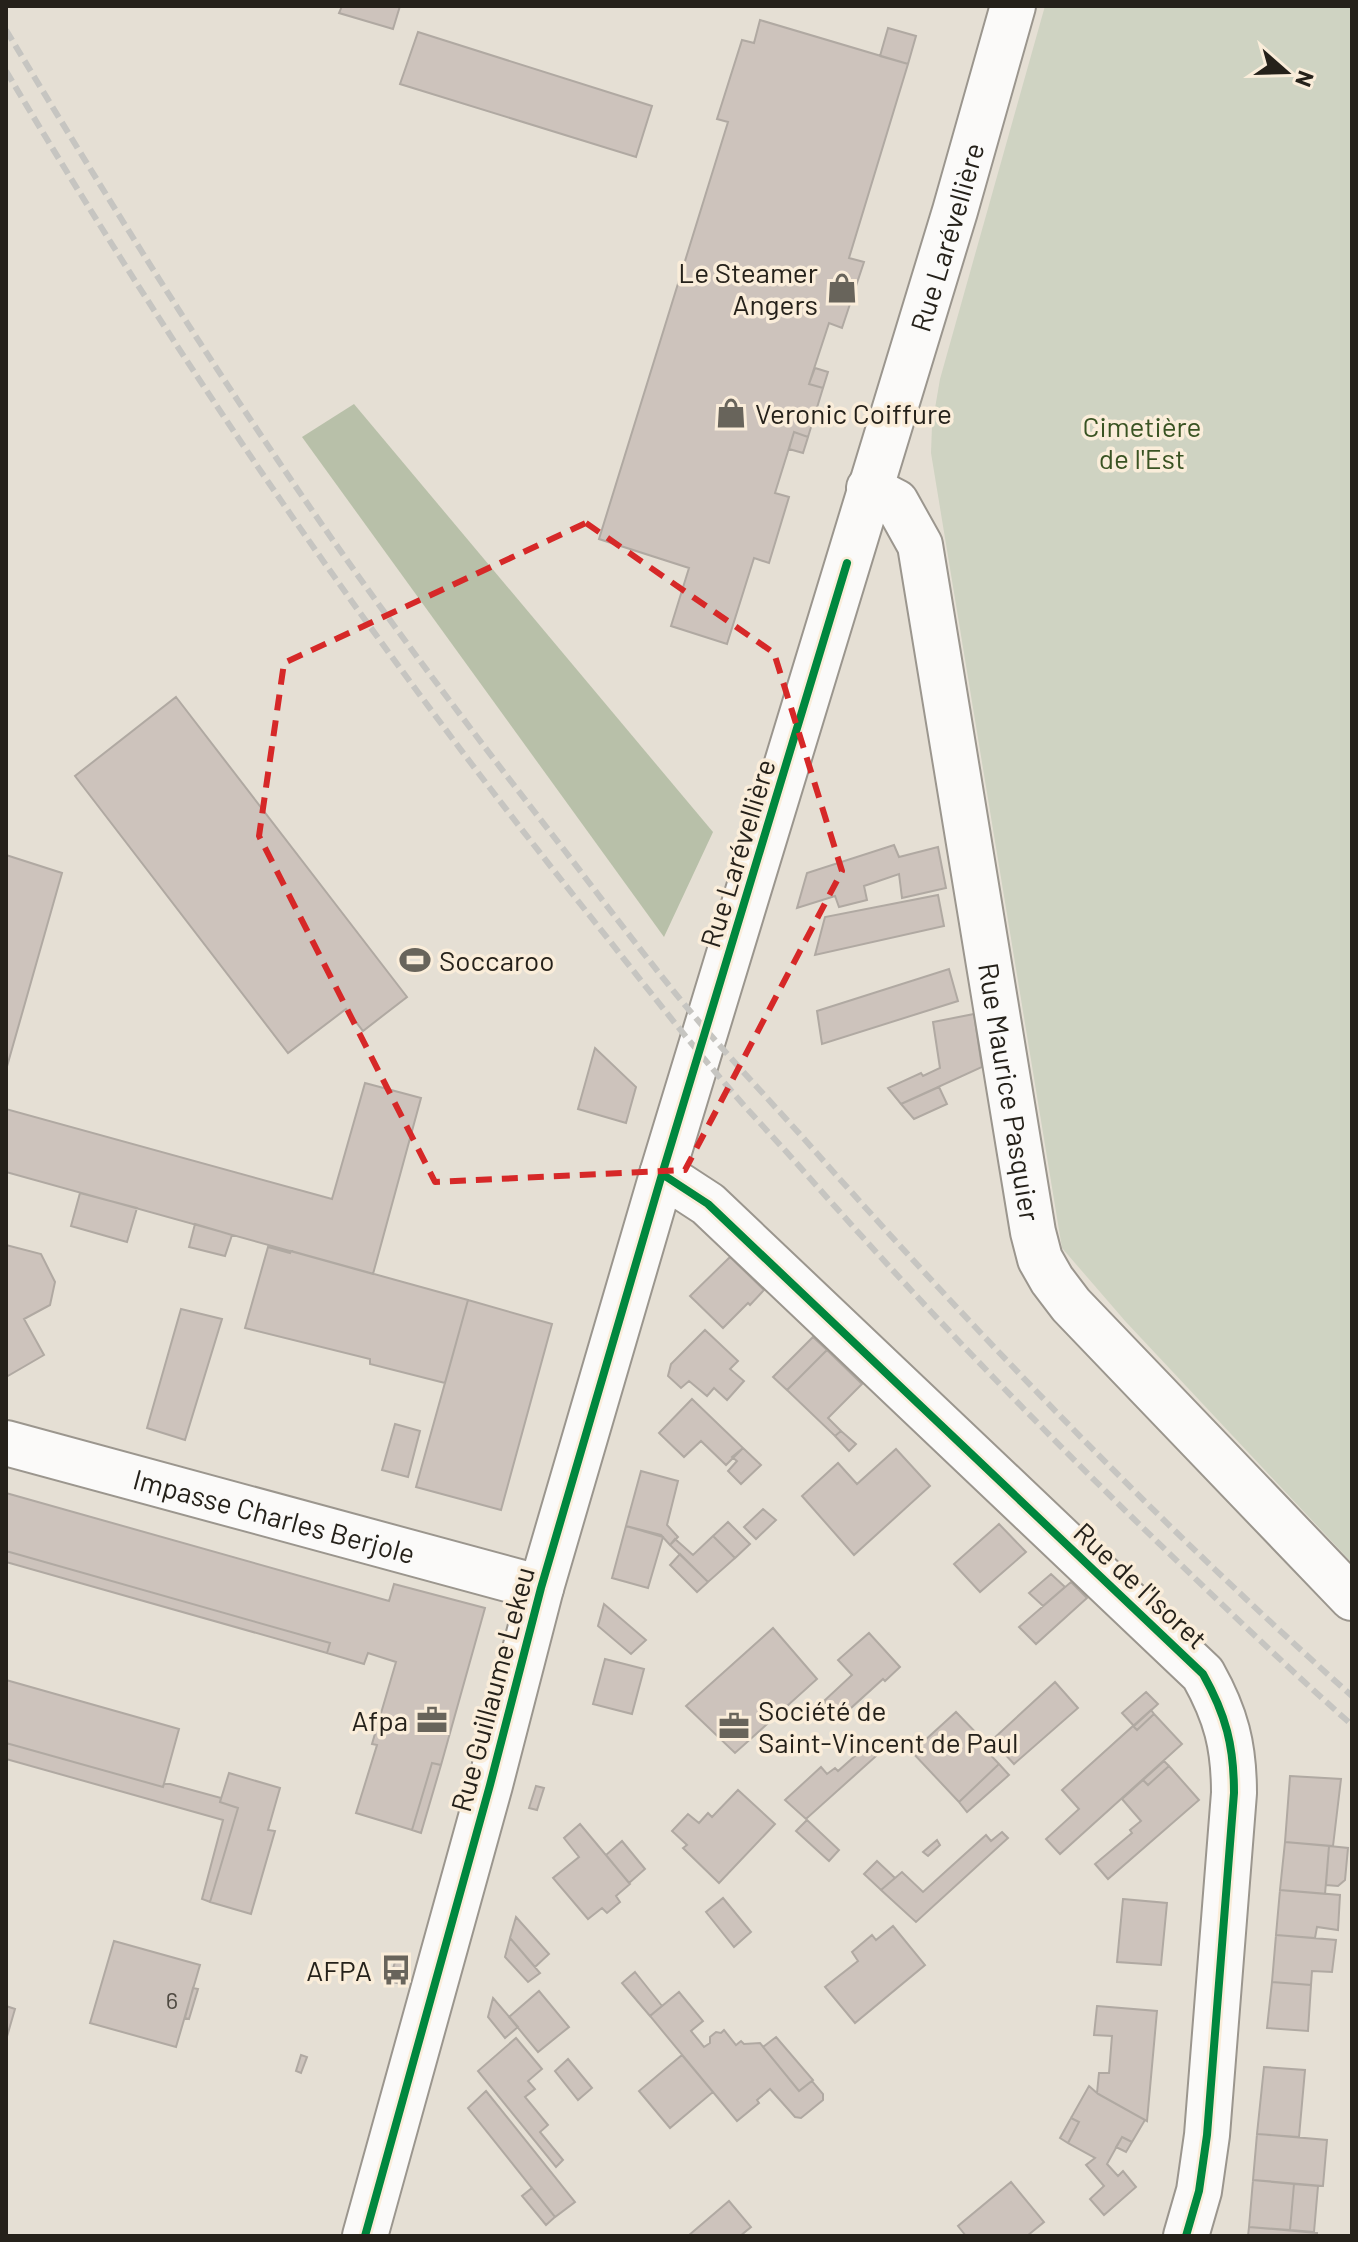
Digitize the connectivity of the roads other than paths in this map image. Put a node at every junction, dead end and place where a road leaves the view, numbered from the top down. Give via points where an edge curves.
1 (1013, 6) edge
2 (869, 488) junction
3 (666, 1165) junction
4 (6, 1443) edge
5 (541, 1588) junction
6 (1352, 1598) edge
7 (365, 2236) edge
8 (1186, 2236) edge

1 - 2 street, Rue Larévellière
2 - 3 street, Rue Larévellière
2 - 6 street, Rue Maurice Pasquier via 896,502 920,545 1040,1259 1071,1305
3 - 5 street, Rue Guillaume Lekeu
3 - 8 street, Rue de l'Isoret via 1203,1674 1218,1702 1229,1733 1234,1793 1207,2135
4 - 5 street, Impasse Charles Berjole
5 - 7 street, Rue Guillaume Lekeu

